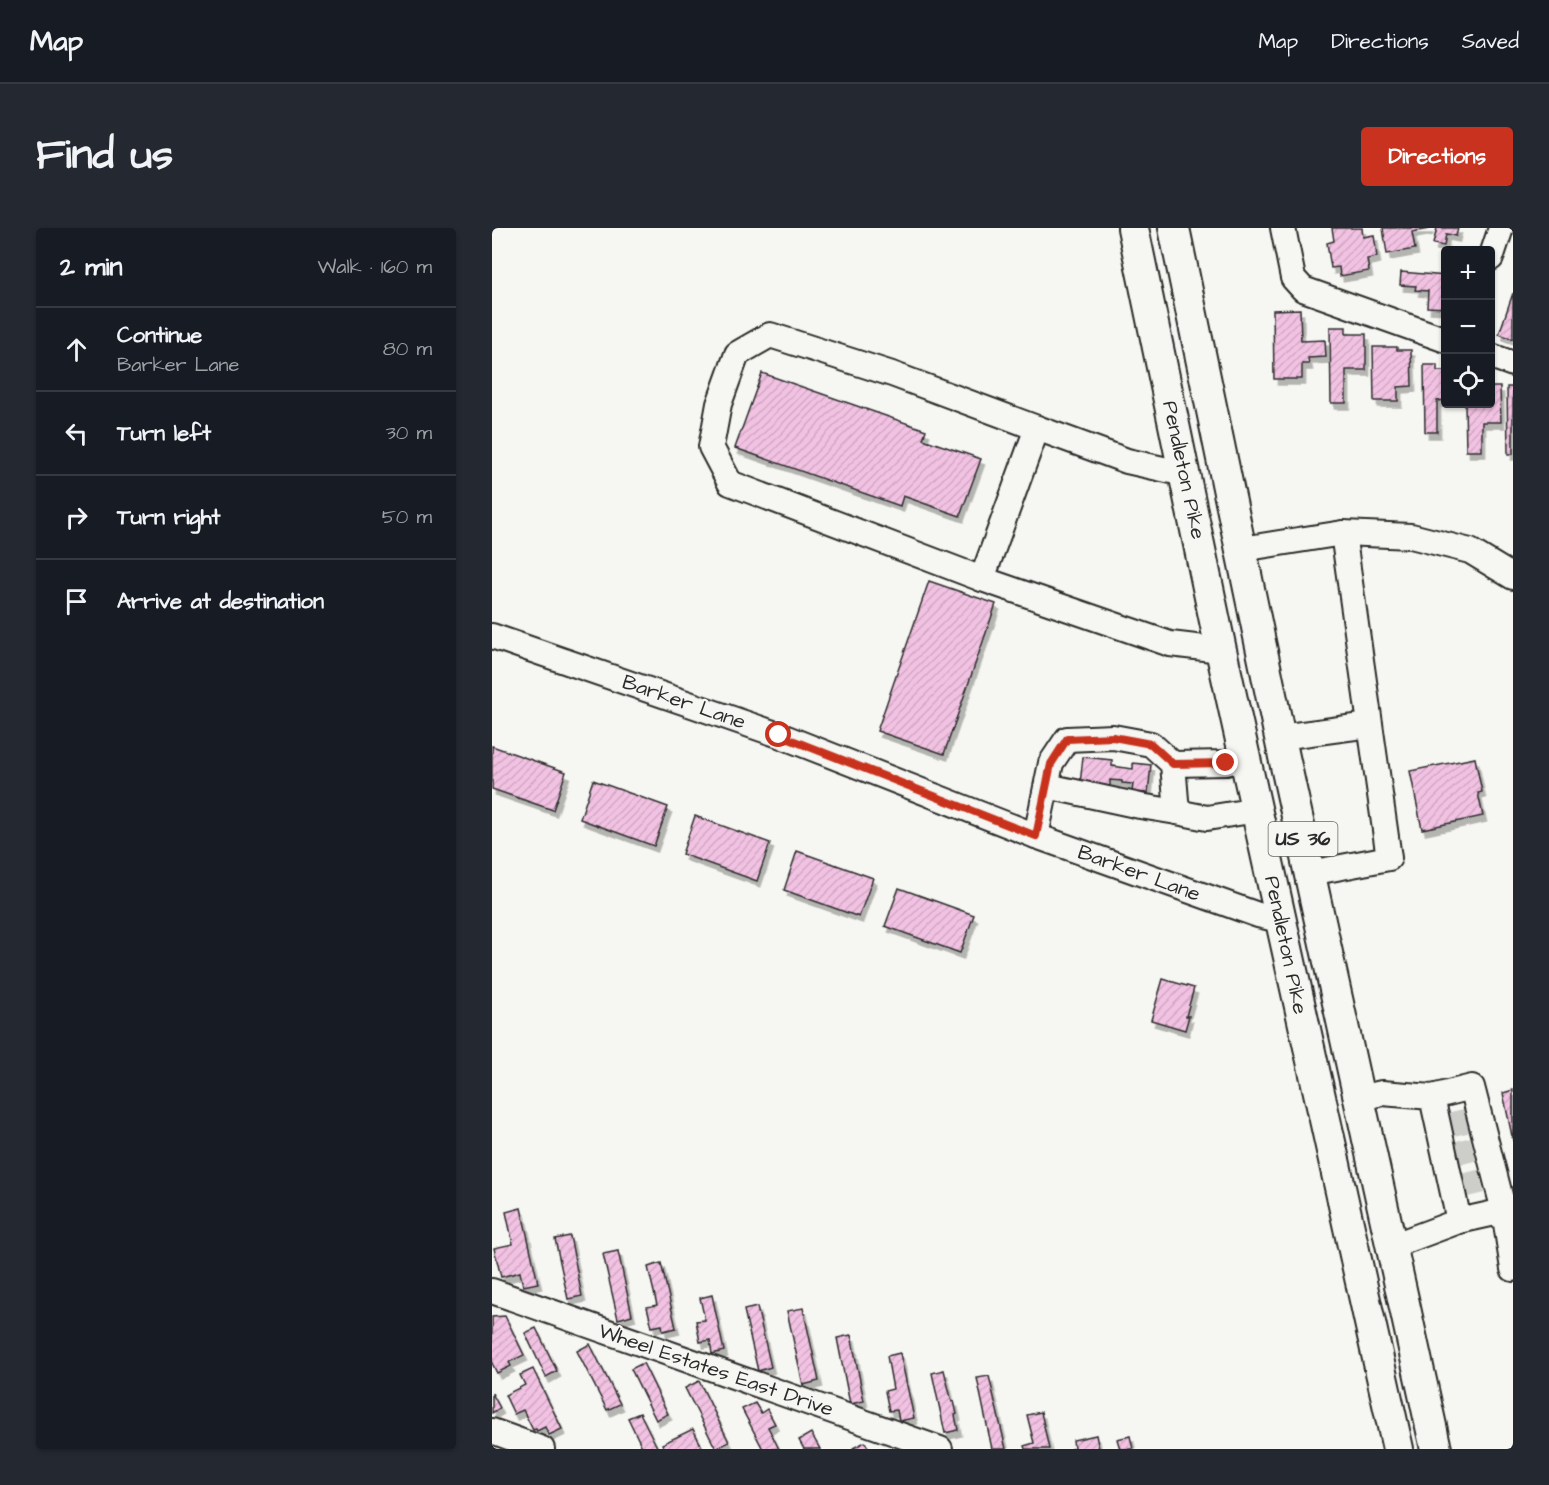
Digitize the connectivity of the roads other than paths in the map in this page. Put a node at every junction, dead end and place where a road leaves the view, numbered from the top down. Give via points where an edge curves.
1 (1133, 228) edge
2 (1174, 228) edge
3 (1283, 228) edge
4 (1501, 228) edge
5 (1495, 246) edge
6 (1441, 338) edge
7 (1495, 357) edge
8 (1513, 364) edge
9 (1037, 428) junction
10 (1185, 474) junction
11 (1343, 533) junction
12 (1242, 549) junction
13 (1513, 577) edge
14 (982, 579) junction
15 (492, 636) edge
16 (1221, 650) junction
17 (1370, 724) junction
18 (1280, 736) junction
19 (1246, 757) junction
20 (1173, 764) junction
21 (1047, 786) junction
22 (1257, 810) junction
23 (1177, 812) junction
24 (1036, 836) junction
25 (1310, 873) junction
26 (1280, 920) junction
27 (1431, 1097) junction
28 (1360, 1098) junction
29 (1508, 1212) edge
30 (1459, 1221) junction
31 (1392, 1246) junction
32 (1513, 1269) edge
33 (492, 1291) edge
34 (492, 1431) edge
35 (542, 1449) edge
36 (940, 1449) edge
37 (1398, 1449) edge
38 (1436, 1449) edge

1 - 10 main road, Pendleton Pike
2 - 12 main road, Pendleton Pike / US 36
3 - 6 street via 1293,278 1303,289
4 - 5 street
7 - 8 street
9 - 10 street via 1127,461
9 - 14 street
9 - 14 street via 892,374 770,335 737,354 719,404 711,447 730,483
10 - 16 main road, Pendleton Pike
11 - 12 street
11 - 13 street via 1411,536 1470,551
11 - 17 street
12 - 18 main road, Pendleton Pike / US 36
14 - 16 street via 1170,644
15 - 24 street, Barker Lane via 779,735
16 - 19 main road, Pendleton Pike
17 - 18 street
17 - 25 street via 1389,858
18 - 25 main road, Pendleton Pike / US 36
19 - 20 street via 1226,763
19 - 22 main road, Pendleton Pike
20 - 21 street via 1151,744 1113,737 1067,739 1051,764
20 - 23 street
21 - 23 street
21 - 24 street
22 - 23 street via 1207,818
22 - 26 main road, Pendleton Pike
24 - 26 street, Barker Lane
25 - 28 main road, Pendleton Pike / US 36
26 - 37 main road, Pendleton Pike
27 - 28 street via 1382,1093
27 - 29 street via 1472,1088 1491,1178
27 - 30 street via 1455,1188
28 - 31 main road, Pendleton Pike / US 36
29 - 30 street
29 - 32 street
30 - 31 street
31 - 38 main road, Pendleton Pike / US 36
33 - 36 street, Wheel Estates East Drive
34 - 35 street

